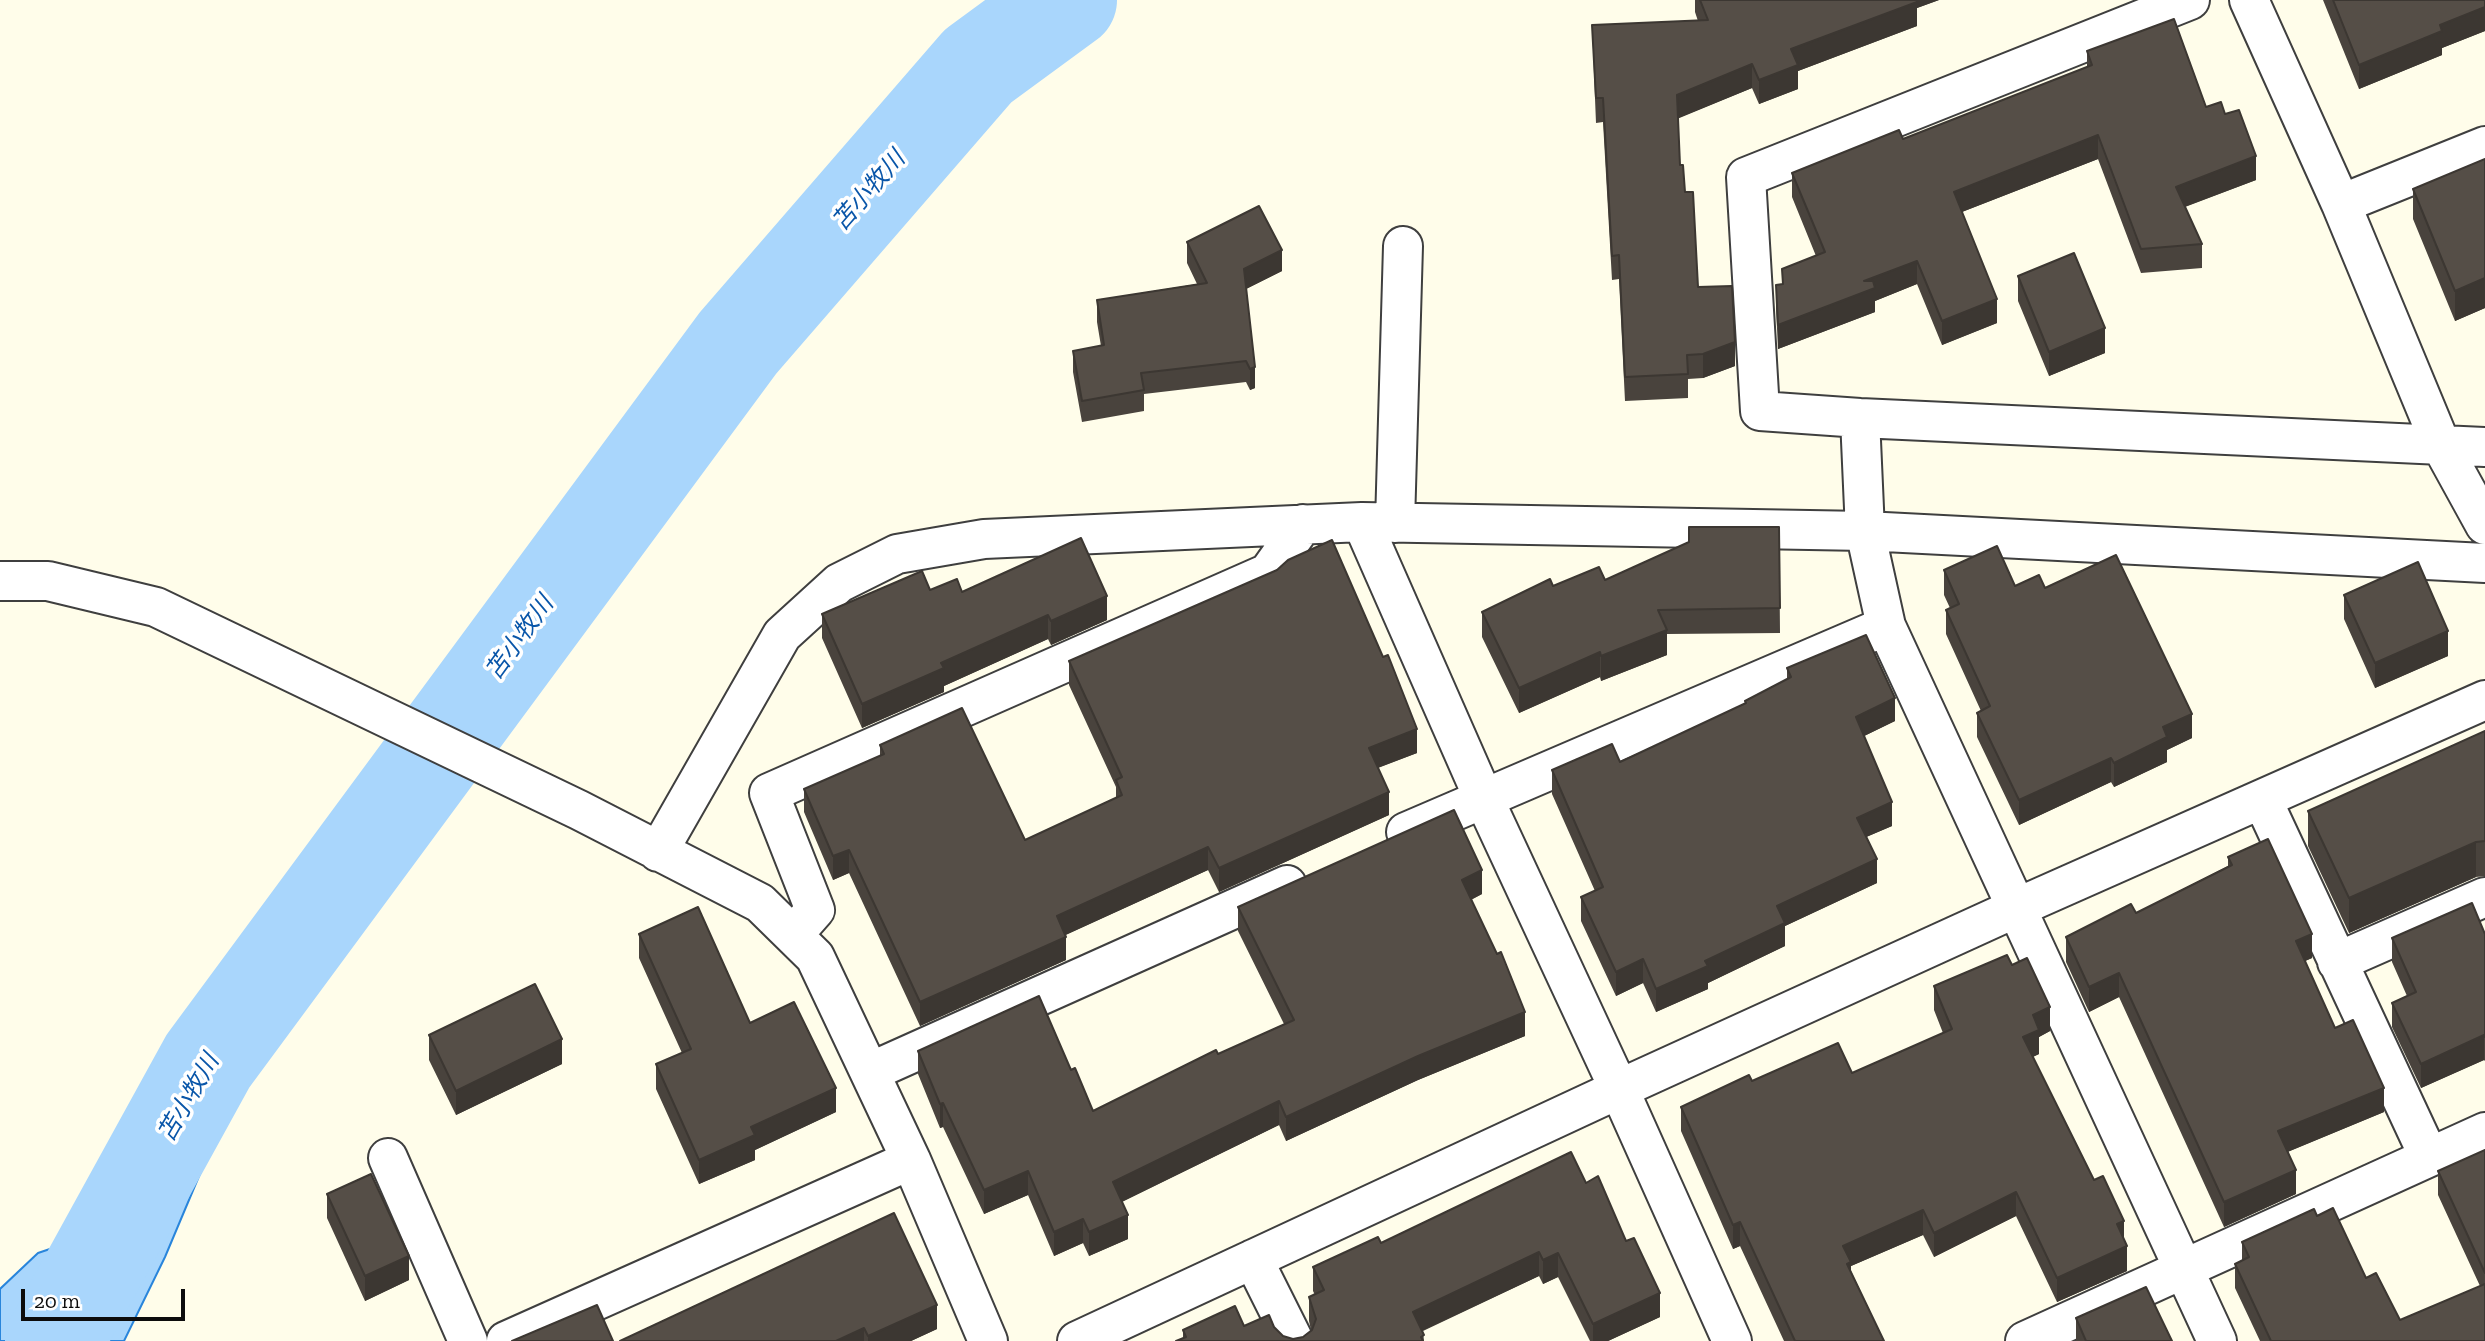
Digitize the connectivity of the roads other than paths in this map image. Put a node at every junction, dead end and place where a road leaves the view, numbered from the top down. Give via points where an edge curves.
1 (2190, 0) edge
2 (2249, 0) edge
3 (2485, 146) edge
4 (2341, 204) junction
5 (1403, 246) dead end
6 (1860, 418) junction
7 (2441, 445) junction
8 (2485, 447) edge
9 (1379, 522) junction
10 (1303, 524) junction
11 (2485, 525) edge
12 (1866, 531) junction
13 (2485, 563) edge
14 (0, 581) edge
15 (1886, 626) junction
16 (2485, 700) edge
17 (1483, 797) junction
18 (2262, 799) junction
19 (1381, 843) edge
20 (658, 852) junction
21 (1317, 872) edge
22 (2485, 897) edge
23 (2016, 908) junction
24 (793, 935) junction
25 (2337, 962) junction
26 (870, 1072) junction
27 (1619, 1089) junction
28 (2485, 1132) edge
29 (2429, 1157) junction
30 (388, 1158) dead end
31 (911, 1160) junction
32 (1253, 1259) junction
33 (2182, 1269) junction
34 (468, 1341) edge
35 (506, 1341) edge
36 (988, 1341) edge
37 (1077, 1341) edge
38 (1294, 1341) edge
39 (1732, 1341) edge
40 (2025, 1341) edge
41 (2217, 1341) edge

1 - 6 street via 1746,177 1760,411
2 - 4 street
3 - 4 street
4 - 7 street
5 - 9 street
6 - 7 street
6 - 12 street
7 - 8 street
7 - 11 street
9 - 10 street
9 - 12 street
9 - 17 street
10 - 20 street via 984,539 897,554 839,583 782,635
10 - 24 street via 1268,573 769,793 815,910
12 - 13 street
12 - 15 street
14 - 20 street via 48,581 156,607
15 - 17 street
15 - 23 street
16 - 18 street
17 - 19 street
17 - 27 street
18 - 23 street
18 - 25 street
20 - 24 street via 760,903
21 - 26 street
22 - 25 street
23 - 27 street
23 - 33 street
24 - 26 street via 815,957
25 - 29 street
26 - 31 street
27 - 32 street
27 - 39 street
28 - 29 street
29 - 33 street
30 - 34 street
31 - 35 street
31 - 36 street
32 - 37 street
32 - 38 street
33 - 40 street
33 - 41 street

